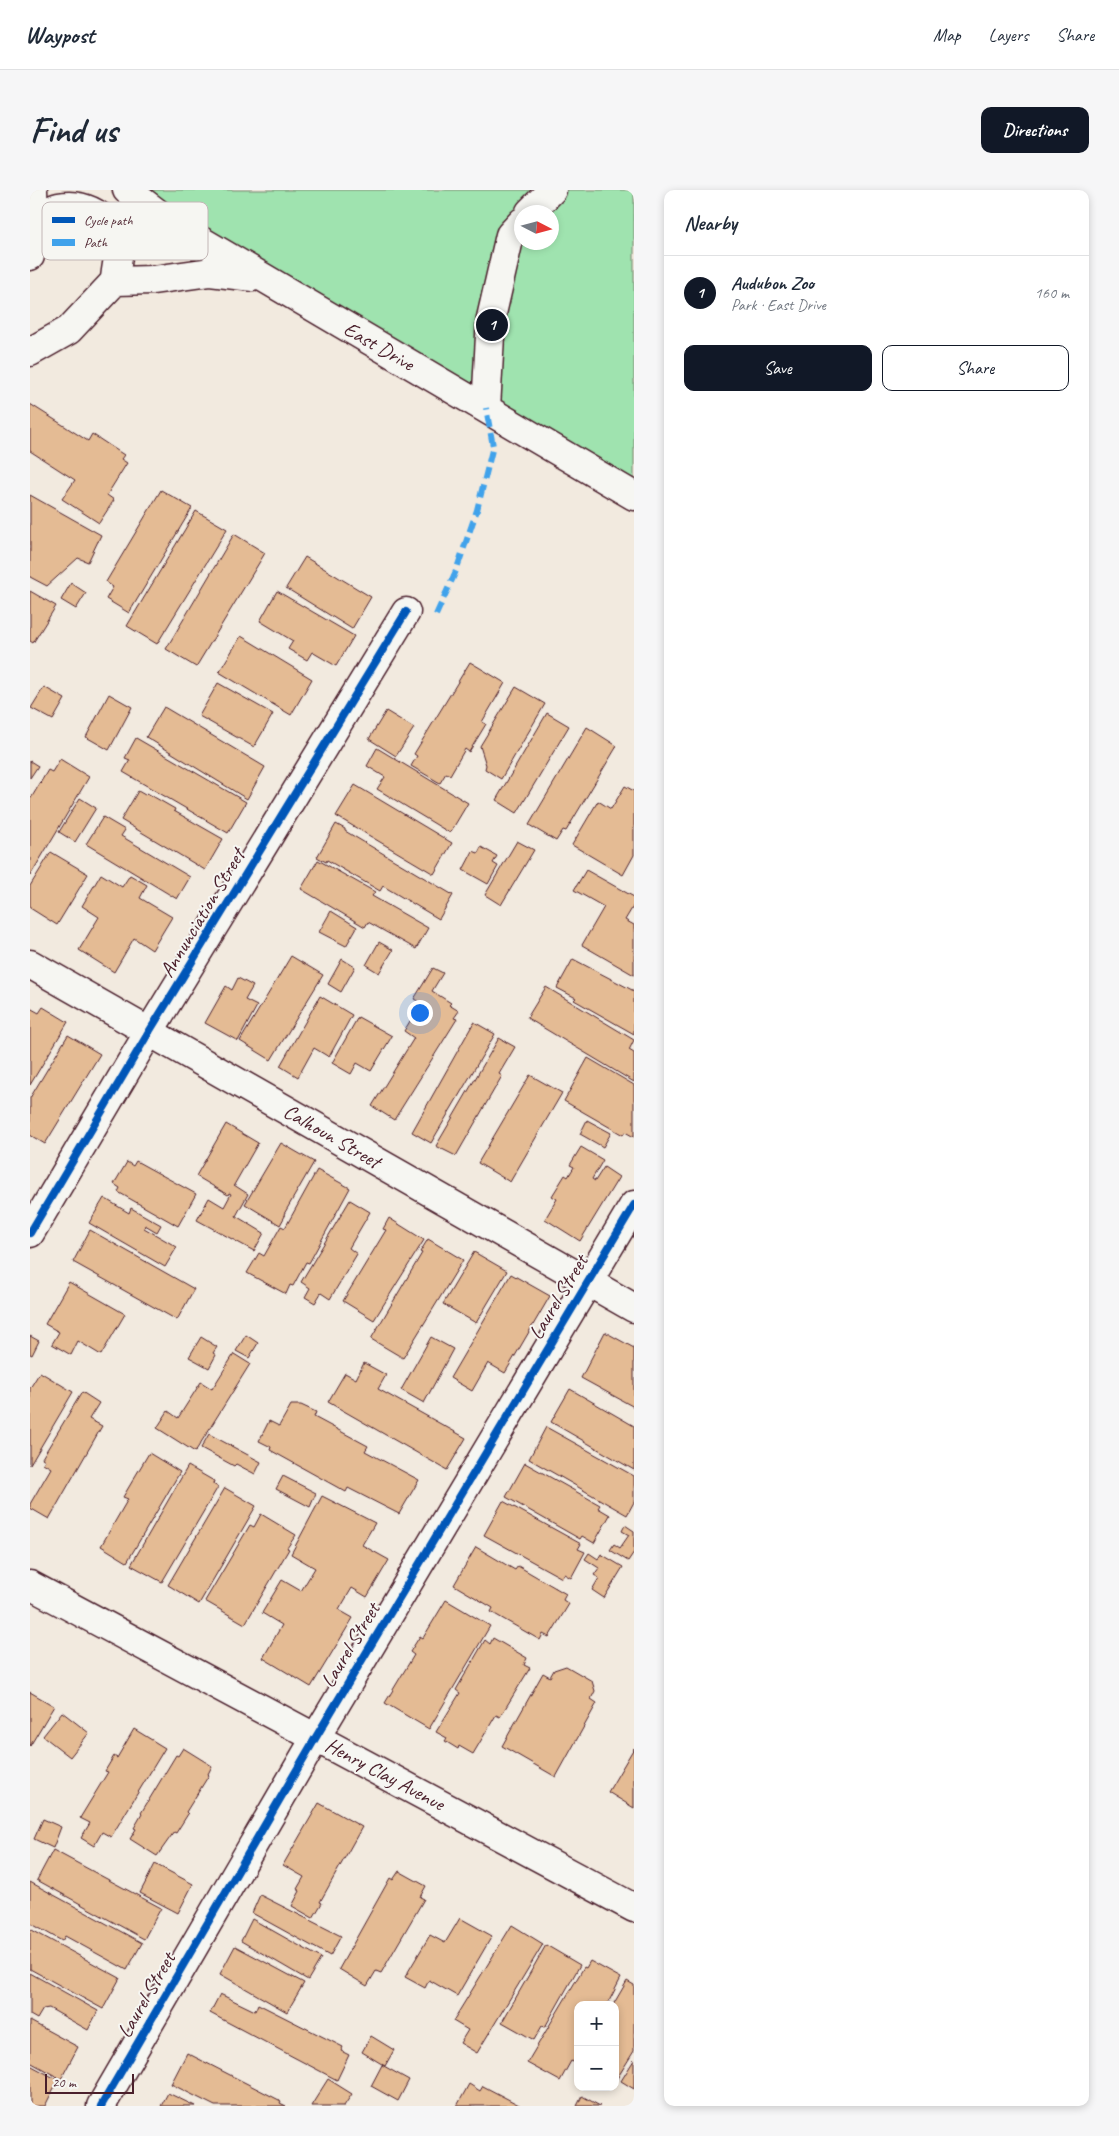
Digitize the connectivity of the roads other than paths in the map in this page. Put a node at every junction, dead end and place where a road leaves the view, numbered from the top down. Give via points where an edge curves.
1 (33, 190) edge
2 (127, 190) edge
3 (552, 190) edge
4 (143, 202) edge
5 (537, 205) edge
6 (42, 226) edge
7 (514, 231) edge
8 (31, 241) edge
9 (208, 246) edge
10 (117, 260) edge
11 (263, 279) junction
12 (115, 281) junction
13 (30, 352) edge
14 (486, 408) junction
15 (634, 496) edge
16 (406, 612) dead end
17 (30, 964) edge
18 (149, 1032) junction
19 (634, 1205) edge
20 (30, 1233) edge
21 (587, 1281) junction
22 (634, 1308) edge
23 (30, 1585) edge
24 (316, 1737) junction
25 (634, 1908) edge
26 (101, 2106) edge

1 - 8 street
2 - 4 street, East Drive
3 - 5 street
6 - 8 street
7 - 14 street via 510,235 491,318
9 - 11 street, East Drive
10 - 12 street
11 - 12 street via 210,272 153,280
11 - 14 street, East Drive
12 - 13 street via 69,330
14 - 15 street, East Drive
16 - 18 street, Annunciation Street
17 - 18 street, Calhoun Street
18 - 20 street, Annunciation Street
18 - 21 street, Calhoun Street
19 - 21 street, Laurel Street
21 - 22 street, Calhoun Street
21 - 24 street, Laurel Street
23 - 24 street, Henry Clay Avenue
24 - 25 street, Henry Clay Avenue
24 - 26 street, Laurel Street

